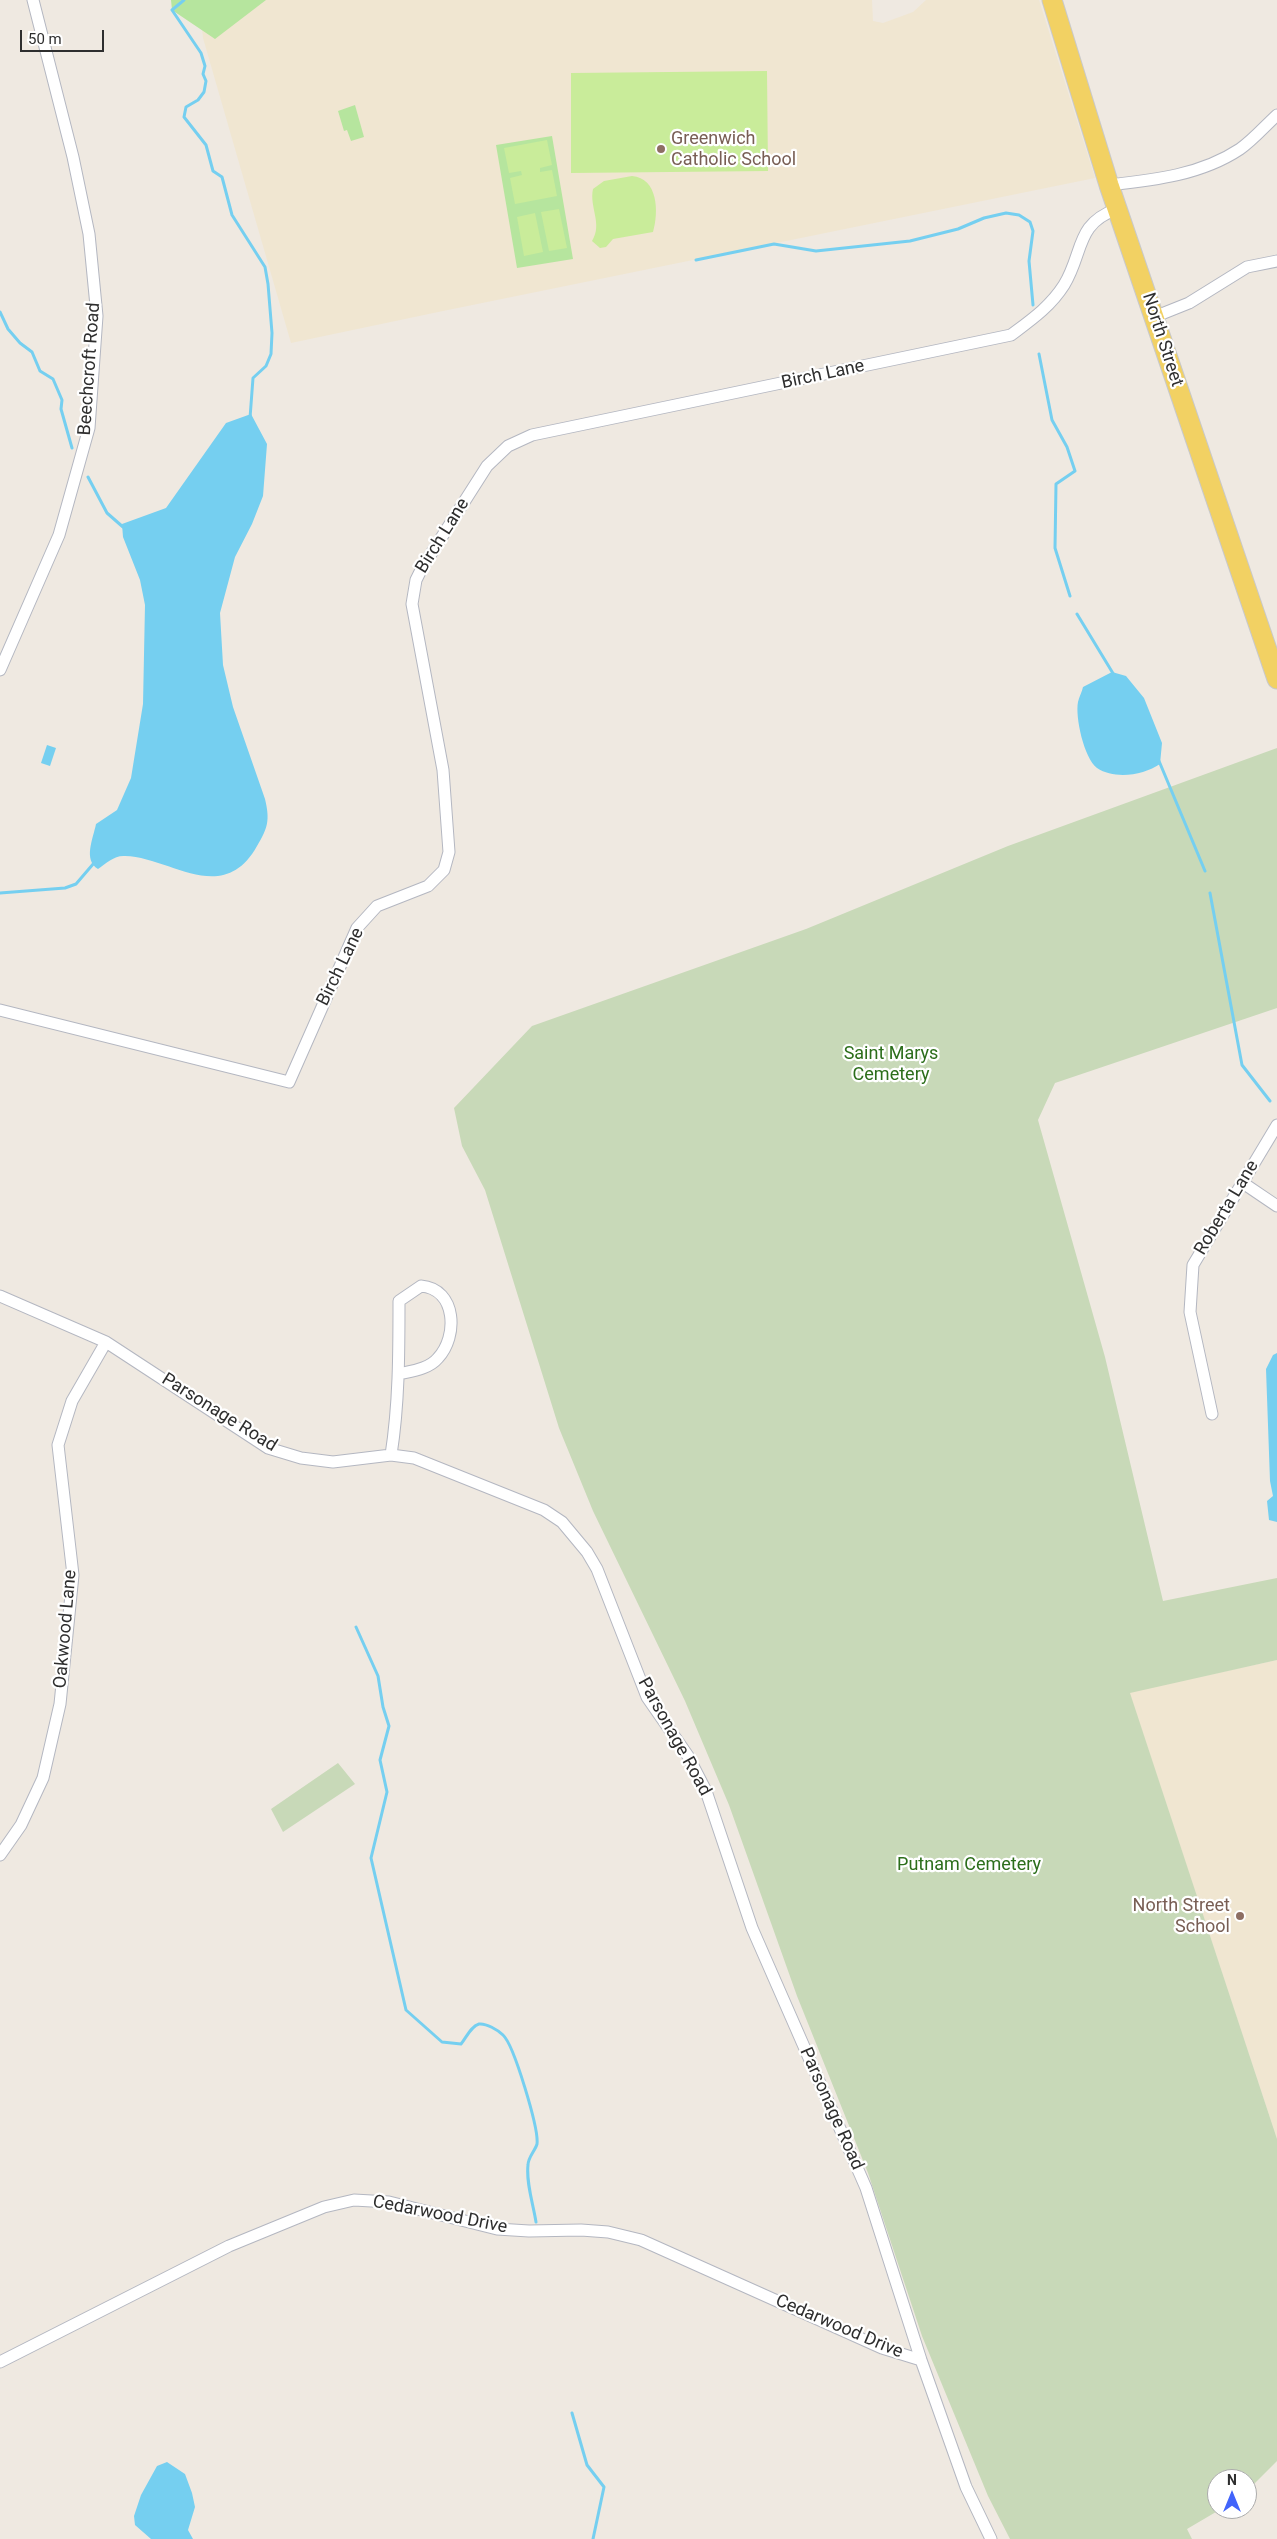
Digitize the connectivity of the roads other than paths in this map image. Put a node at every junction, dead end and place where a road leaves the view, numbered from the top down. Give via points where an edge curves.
1 (33, 0) edge
2 (1052, 0) edge
3 (1277, 115) edge
4 (1109, 185) junction
5 (1117, 209) junction
6 (1277, 261) edge
7 (1154, 317) junction
8 (0, 670) edge
9 (1277, 679) edge
10 (0, 1010) edge
11 (1277, 1125) edge
12 (1243, 1184) junction
13 (1277, 1206) edge
14 (0, 1296) edge
15 (106, 1342) junction
16 (399, 1374) junction
17 (1212, 1414) dead end
18 (391, 1455) junction
19 (0, 1855) edge
20 (921, 2360) junction
21 (0, 2362) edge
22 (991, 2539) edge

1 - 8 street, Beechcroft Road via 89,234 97,316 90,428 50,558
2 - 4 main road, North Street
3 - 4 street via 1239,149 1211,163 1176,177
4 - 5 main road, North Street
5 - 7 main road, North Street
5 - 10 street, Birch Lane via 1097,218 1088,228 1064,284 1043,312 1011,335 532,436 508,446 488,466 422,568 413,593 412,604 443,770 449,852 444,870 428,886 377,906 357,928 289,1082
6 - 7 street via 1247,267 1189,303
7 - 9 main road, North Street
11 - 12 street, Roberta Lane
12 - 13 street
12 - 17 street, Roberta Lane via 1193,1265 1190,1312
14 - 15 street, Parsonage Road
15 - 18 street, Parsonage Road via 268,1448 301,1458 333,1462
15 - 19 street, Oakwood Lane via 72,1401 58,1445 73,1575 60,1704 43,1778 21,1825
16 - 16 street via 399,1301 421,1286 433,1287 445,1297 451,1313 448,1339 438,1358 422,1369
16 - 18 street
18 - 20 street, Parsonage Road via 414,1458 544,1510 562,1522 587,1552 648,1697 688,1756 706,1792 752,1928 866,2188
20 - 21 street, Cedarwood Drive via 882,2348 642,2240 608,2232 497,2229 389,2202 354,2200 324,2207 229,2246
20 - 22 street, Parsonage Road via 966,2487

